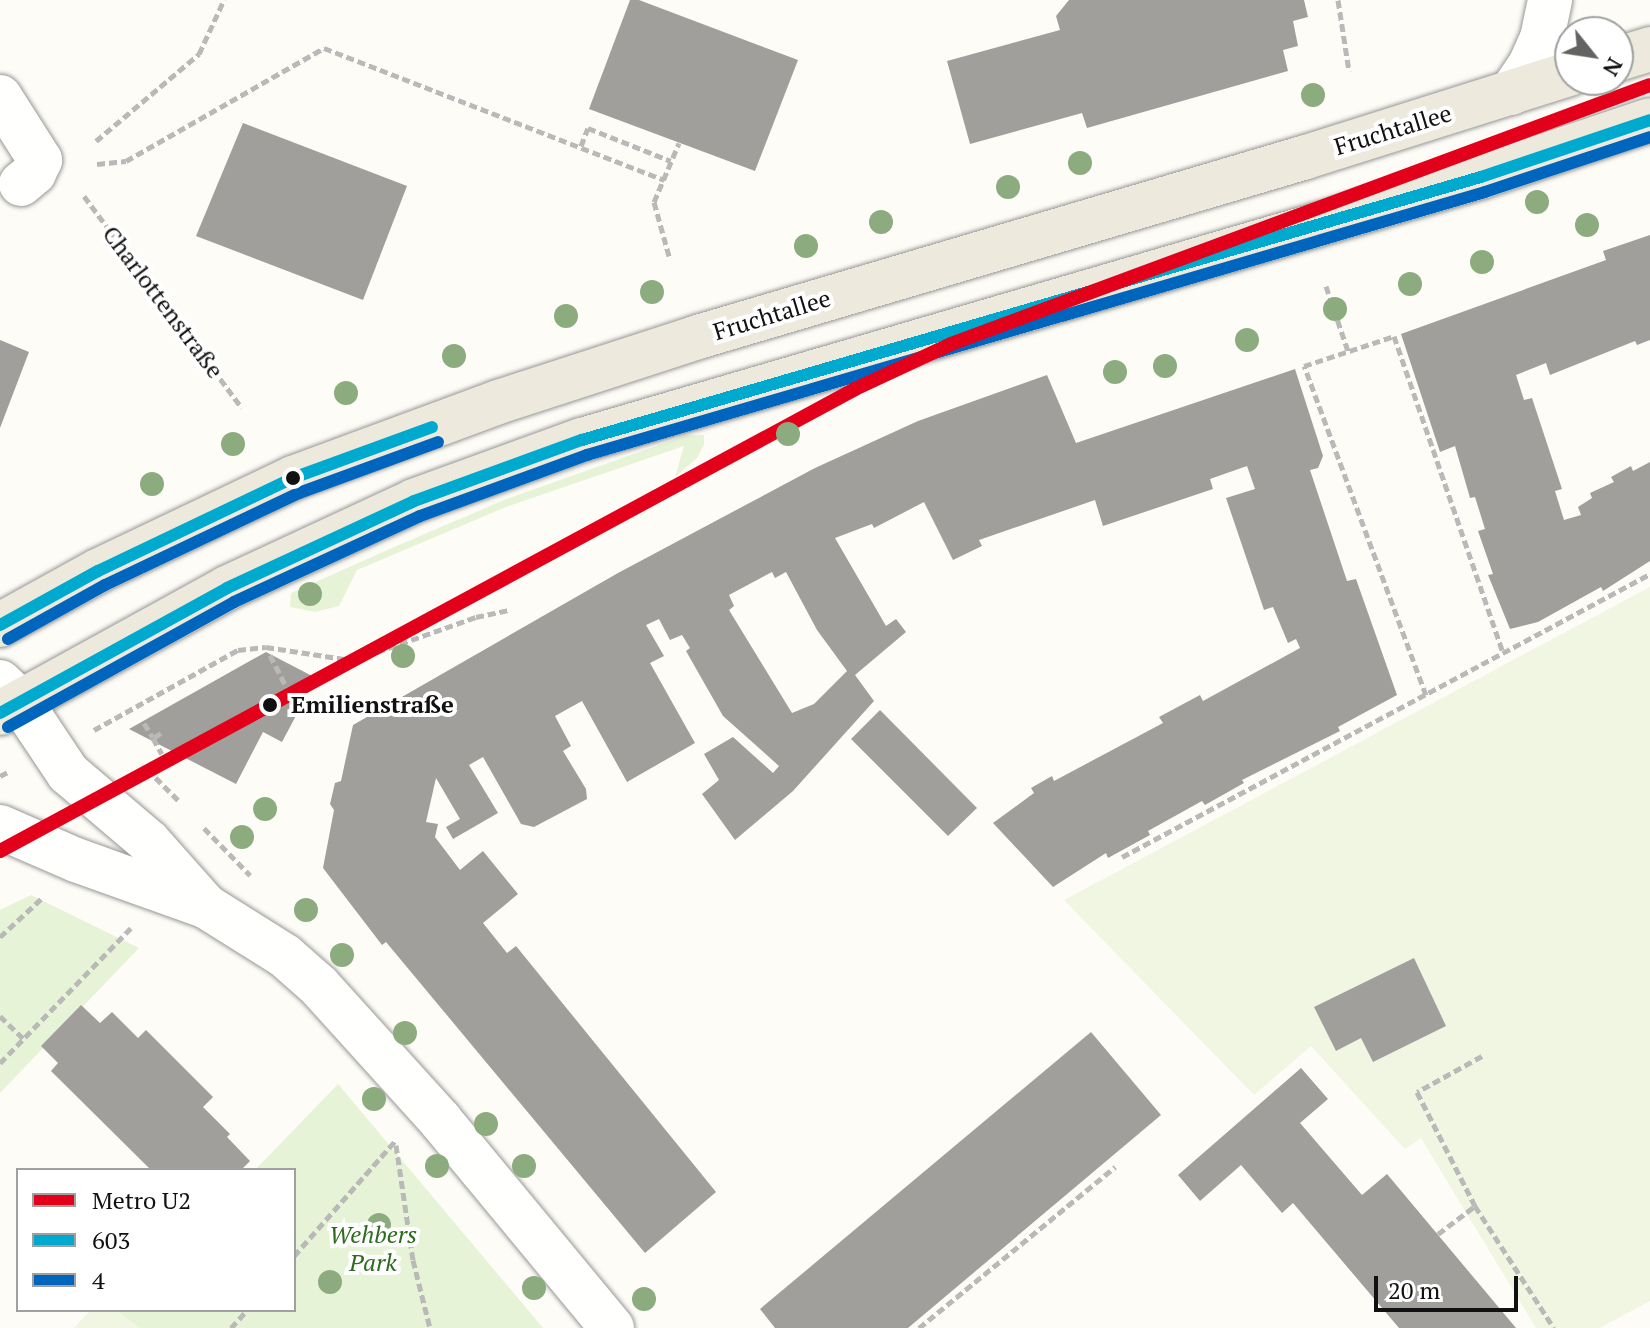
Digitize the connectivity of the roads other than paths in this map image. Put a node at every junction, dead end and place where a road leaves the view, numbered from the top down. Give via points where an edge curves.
1 (1550, 0) edge
2 (1554, 79) edge
3 (1511, 93) junction
4 (0, 97) edge
5 (1650, 120) edge
6 (21, 184) dead end
7 (0, 625) edge
8 (7, 699) edge
9 (0, 827) edge
10 (207, 907) junction
11 (612, 1328) edge

1 - 3 street via 1542,38
2 - 3 main road, Fruchtallee
3 - 7 main road, Fruchtallee via 498,402 293,478 98,571
4 - 6 street via 40,160
5 - 8 main road via 1481,177 582,440 399,508
8 - 10 street via 68,773 149,842
9 - 10 street
10 - 11 street via 285,956 319,986 440,1120

